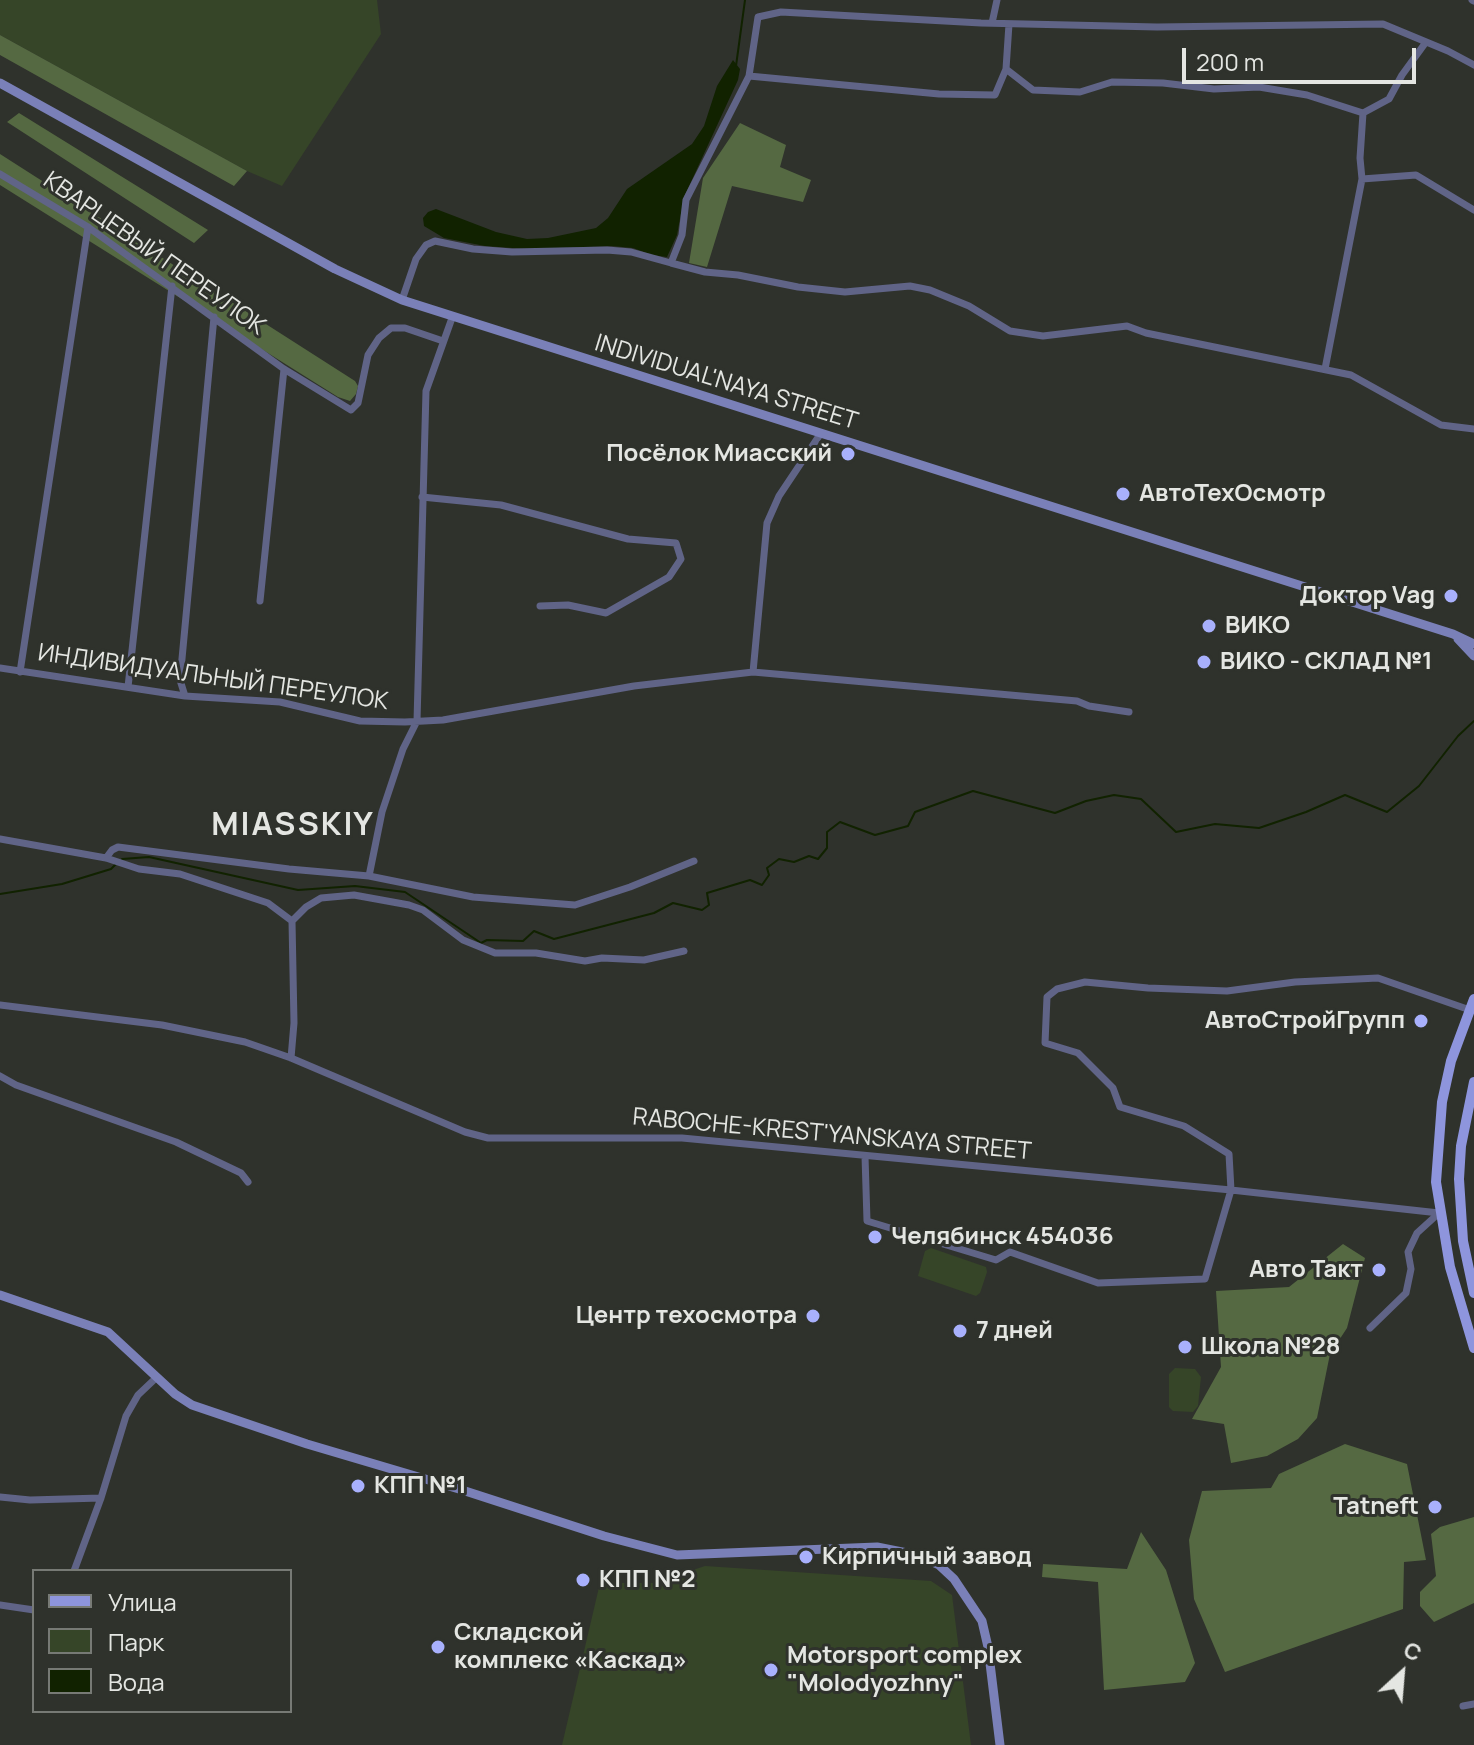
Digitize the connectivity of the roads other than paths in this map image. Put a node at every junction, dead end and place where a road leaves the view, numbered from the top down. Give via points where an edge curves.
1 (997, 0) edge
2 (992, 23) junction
3 (1009, 24) junction
4 (1426, 42) junction
5 (1474, 65) edge
6 (1006, 69) junction
7 (749, 76) junction
8 (0, 83) edge
9 (1363, 113) junction
10 (0, 174) edge
11 (1362, 179) junction
12 (1474, 210) edge
13 (88, 227) junction
14 (671, 263) junction
15 (172, 286) junction
16 (402, 300) junction
17 (214, 317) junction
18 (452, 318) junction
19 (443, 341) junction
20 (284, 369) junction
21 (1325, 369) junction
22 (1474, 429) edge
23 (821, 433) junction
24 (422, 497) junction
25 (260, 601) dead end
26 (540, 606) dead end
27 (1453, 634) junction
28 (1474, 644) edge
29 (1474, 656) edge
30 (0, 668) edge
31 (20, 672) junction
32 (753, 672) junction
33 (128, 687) junction
34 (185, 696) junction
35 (1129, 712) dead end
36 (417, 721) junction
37 (0, 839) edge
38 (106, 858) junction
39 (694, 861) dead end
40 (369, 876) junction
41 (292, 921) junction
42 (684, 951) dead end
43 (1472, 1004) edge
44 (0, 1005) edge
45 (291, 1058) junction
46 (0, 1076) edge
47 (1474, 1082) edge
48 (865, 1156) junction
49 (248, 1182) dead end
50 (1231, 1190) junction
51 (1439, 1213) junction
52 (1474, 1293) edge
53 (0, 1295) edge
54 (1370, 1328) dead end
55 (1474, 1348) edge
56 (157, 1377) junction
57 (0, 1497) edge
58 (101, 1498) junction
59 (75, 1569) edge
60 (0, 1605) edge
61 (32, 1610) edge
62 (1474, 1704) edge
63 (1463, 1706) dead end
64 (1000, 1745) edge

1 - 2 street
2 - 3 street
2 - 7 street via 781,12 758,17
3 - 4 street via 1383,24
3 - 6 street
4 - 5 street
4 - 9 street via 1389,99
6 - 7 street via 995,95
6 - 9 street via 1033,90 1080,92 1112,82 1259,87
7 - 14 street via 686,200 682,235
8 - 16 main road, INDIVIDUAL'NAYA STREET via 335,269
9 - 11 street
10 - 13 street, КВАРЦЕВЫЙ ПЕРЕУЛОК
11 - 12 street via 1416,175
11 - 21 street
13 - 15 street, КВАРЦЕВЫЙ ПЕРЕУЛОК
13 - 31 street
14 - 16 street via 631,252 512,252 435,241 416,259
14 - 21 street via 845,292 910,286 969,306 1010,331 1043,336 1127,326
15 - 17 street, КВАРЦЕВЫЙ ПЕРЕУЛОК
15 - 33 street
16 - 18 main road, INDIVIDUAL'NAYA STREET
17 - 20 street, КВАРЦЕВЫЙ ПЕРЕУЛОК
17 - 34 street via 180,680
18 - 19 street
18 - 23 main road, INDIVIDUAL'NAYA STREET
19 - 20 street, КВАРЦЕВЫЙ ПЕРЕУЛОК via 391,328 368,355 358,403 351,410
19 - 24 street via 426,391
20 - 25 street
21 - 22 street via 1364,381 1441,425
23 - 27 main road, INDIVIDUAL'NAYA STREET
23 - 32 street via 767,523
24 - 26 street via 501,505 628,539 676,543 681,559 669,577 606,613
24 - 36 street
27 - 28 main road, INDIVIDUAL'NAYA STREET
27 - 29 main road
30 - 31 street, ИНДИВИДУАЛЬНЫЙ ПЕРЕУЛОК
31 - 33 street, ИНДИВИДУАЛЬНЫЙ ПЕРЕУЛОК
32 - 35 street, ИНДИВИДУАЛЬНЫЙ ПЕРЕУЛОК via 1077,701
32 - 36 street, ИНДИВИДУАЛЬНЫЙ ПЕРЕУЛОК
33 - 34 street, ИНДИВИДУАЛЬНЫЙ ПЕРЕУЛОК
34 - 36 street, ИНДИВИДУАЛЬНЫЙ ПЕРЕУЛОК via 280,702 360,721
36 - 40 street via 382,812
37 - 38 street
38 - 40 street via 118,847
38 - 41 street via 180,874 268,903
39 - 40 street via 575,905 473,897
41 - 42 street via 321,898 354,895 423,910 463,940 495,953 544,953 585,961 644,960
41 - 45 street
43 - 50 street via 1378,978 1227,991 1085,982 1047,997 1045,1043 1078,1053 1113,1088 1120,1107 1184,1126 1229,1154
43 - 51 main road via 1442,1102
44 - 45 street, RABOCHE-KREST'YANSKAYA STREET via 202,1031
45 - 48 street, RABOCHE-KREST'YANSKAYA STREET via 488,1138 651,1137
46 - 49 street via 176,1142 241,1173
47 - 52 main road via 1461,1146 1459,1195
48 - 50 street, RABOCHE-KREST'YANSKAYA STREET
48 - 50 street via 867,1221 996,1260 1010,1252 1098,1283 1205,1279
50 - 51 street, RABOCHE-KREST'YANSKAYA STREET
51 - 54 street via 1417,1233 1408,1252 1406,1293
51 - 55 main road
53 - 56 main road via 108,1332
56 - 58 street via 126,1416
56 - 64 main road via 192,1405 215,1414 677,1555 877,1547 917,1555 954,1579 982,1621
57 - 58 street
58 - 59 street
60 - 61 street
62 - 63 street

